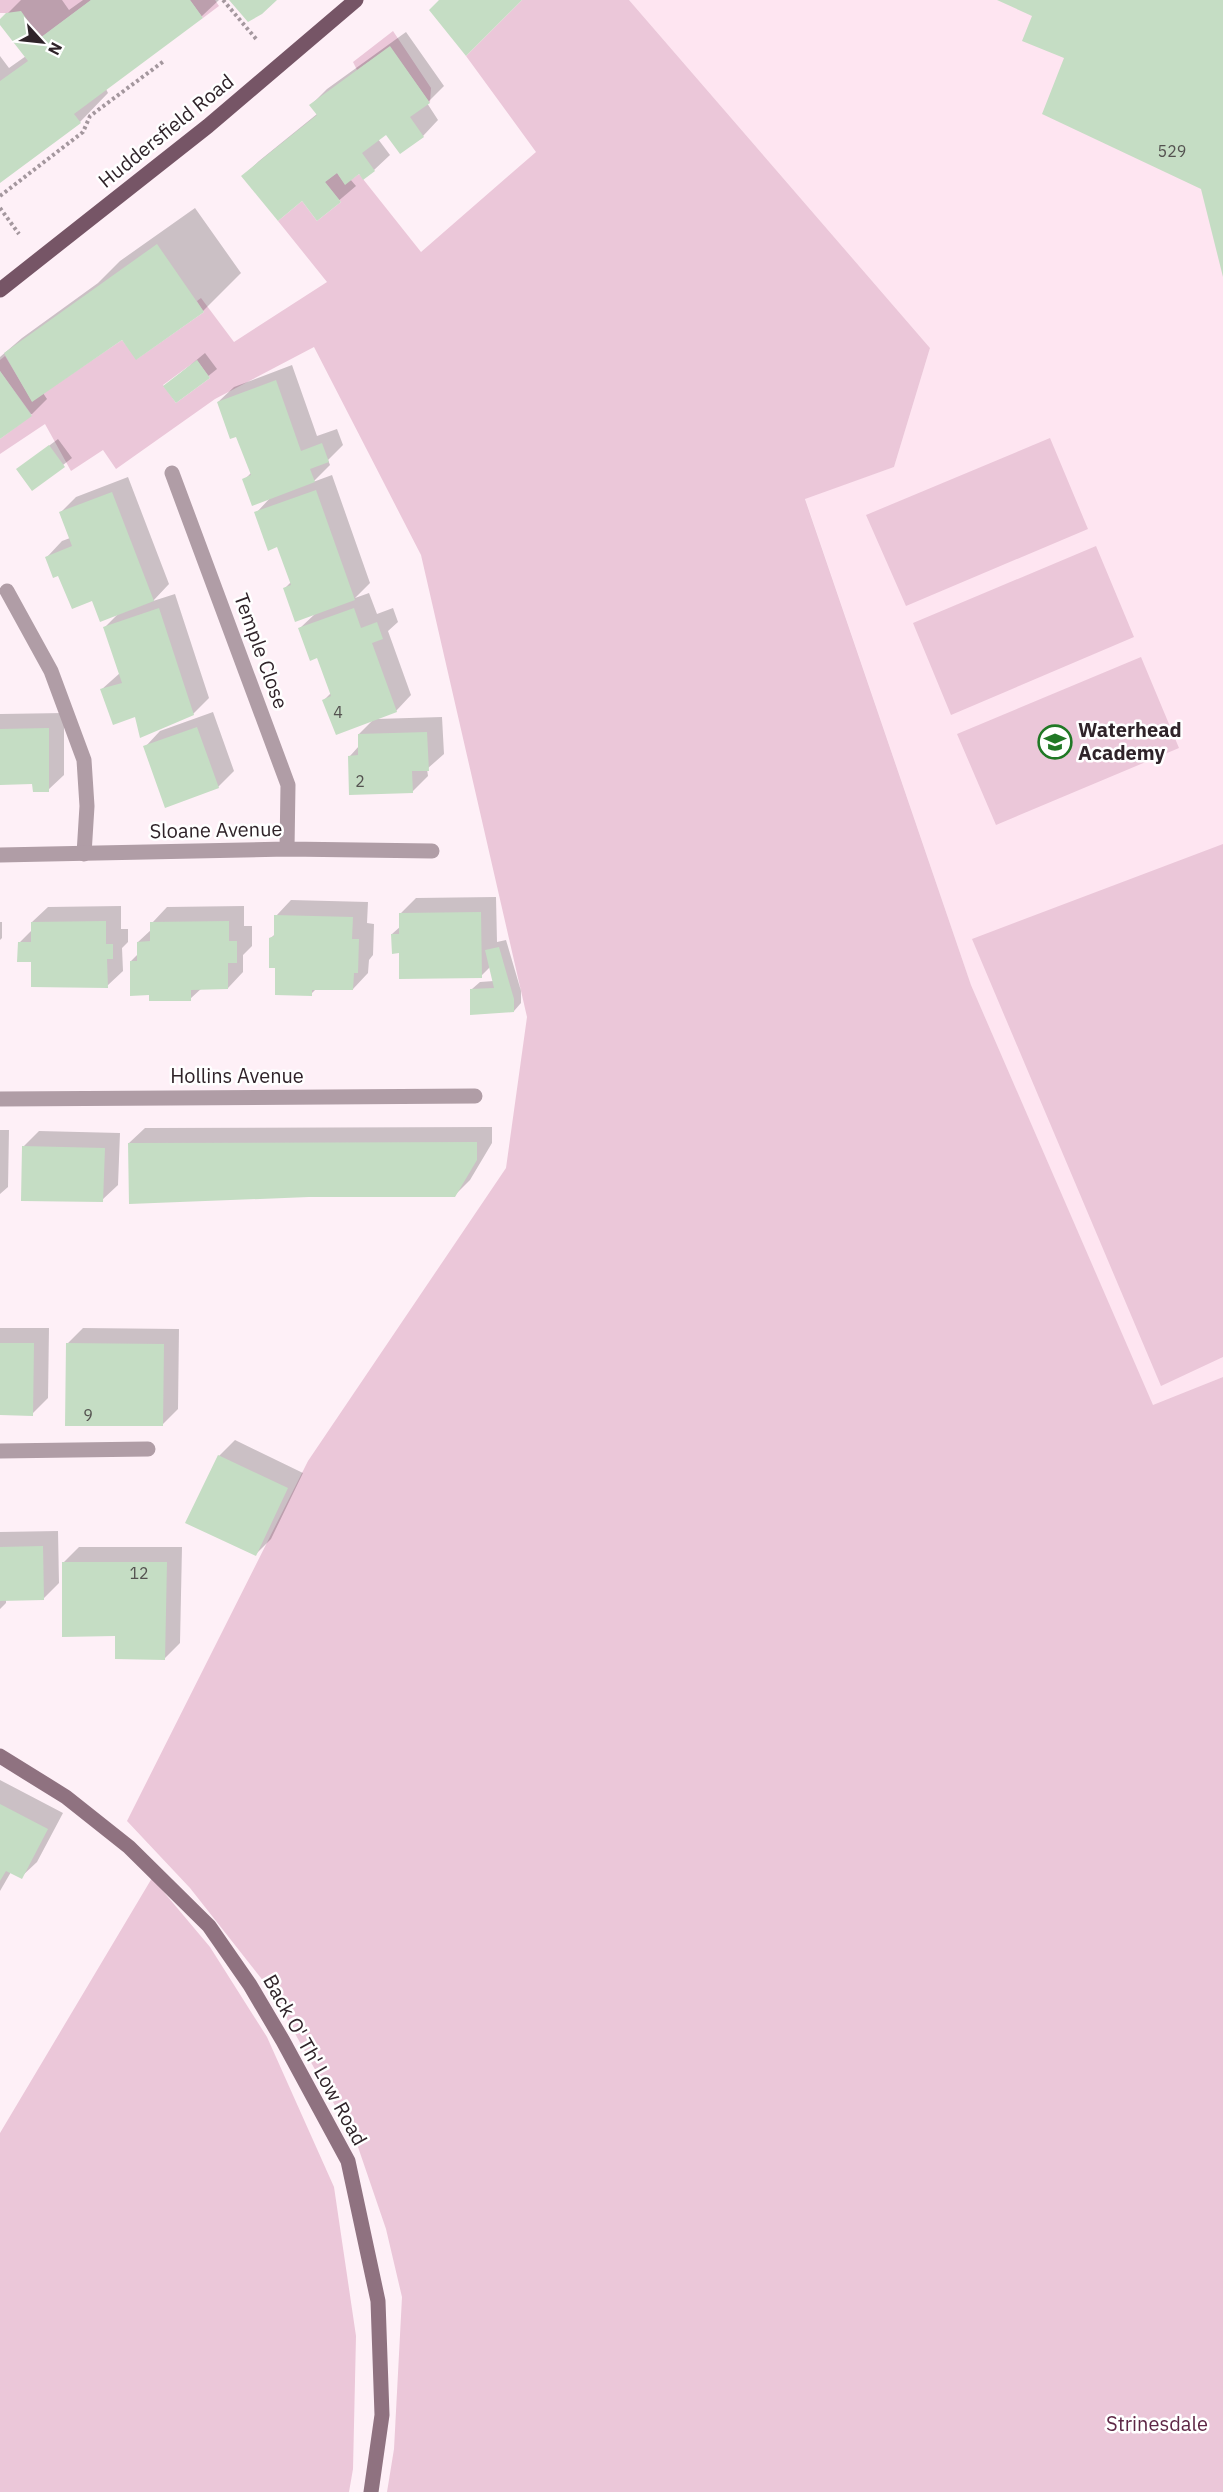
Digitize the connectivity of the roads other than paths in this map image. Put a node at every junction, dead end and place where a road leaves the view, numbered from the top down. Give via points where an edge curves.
1 (356, 0) edge
2 (0, 290) edge
3 (172, 473) dead end
4 (7, 591) dead end
5 (287, 849) junction
6 (432, 851) dead end
7 (84, 854) junction
8 (0, 855) edge
9 (475, 1096) dead end
10 (0, 1099) edge
11 (148, 1449) dead end
12 (0, 1451) edge
13 (0, 1756) edge
14 (370, 2492) edge

1 - 2 main road, Huddersfield Road via 208,126
3 - 5 street, Temple Close via 288,785
4 - 7 street via 51,671 84,760
5 - 6 street, Sloane Avenue
5 - 7 street, Sloane Avenue
7 - 8 street, Sloane Avenue
9 - 10 street, Hollins Avenue
11 - 12 street
13 - 14 street, Back O' Th' Low Road via 66,1797 129,1847 209,1926 250,1985 348,2161 378,2301 382,2415

